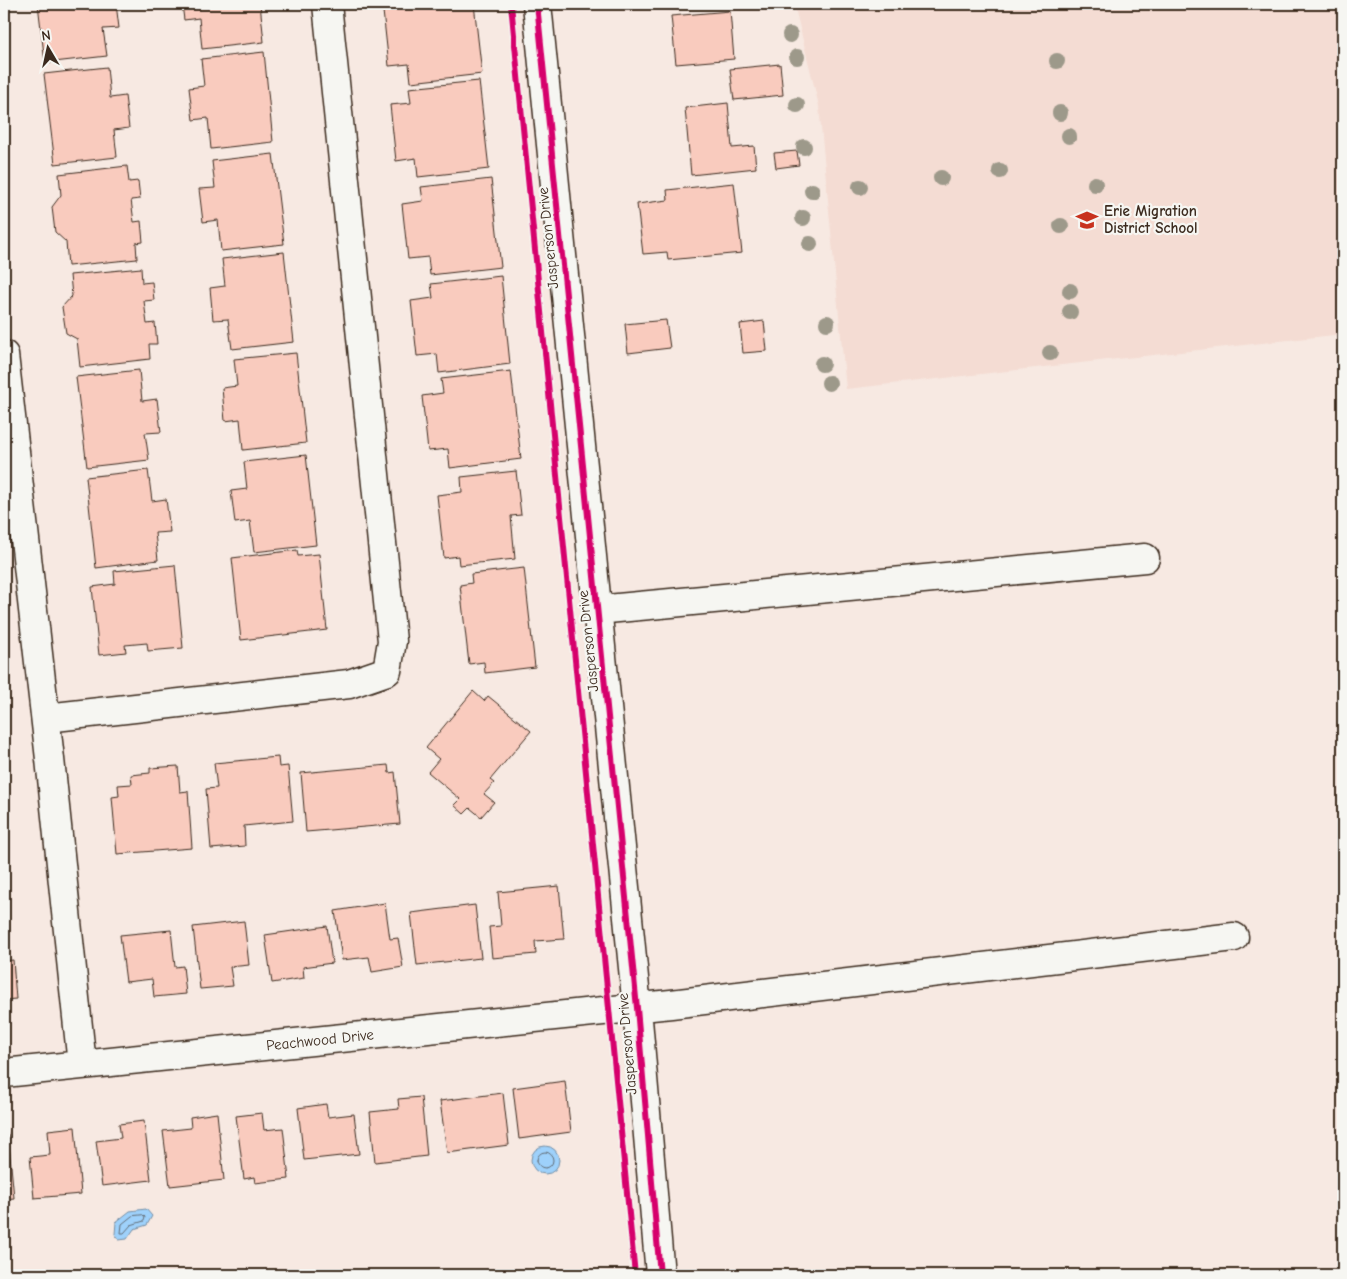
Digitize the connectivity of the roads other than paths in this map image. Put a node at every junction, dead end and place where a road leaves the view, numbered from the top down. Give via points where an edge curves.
1 (327, 4) edge
2 (537, 4) edge
3 (4, 355) edge
4 (1146, 558) dead end
5 (597, 610) junction
6 (46, 718) junction
7 (1234, 937) dead end
8 (637, 1008) junction
9 (82, 1065) junction
10 (4, 1073) edge
11 (660, 1275) edge

1 - 6 street via 392,641 387,671 349,684
2 - 5 street, Jasperson Drive
3 - 6 street
4 - 5 street
5 - 8 street, Jasperson Drive
6 - 9 street
7 - 8 street, Peachwood Drive
8 - 9 street, Peachwood Drive
8 - 11 street, Jasperson Drive
9 - 10 street, Peachwood Drive

